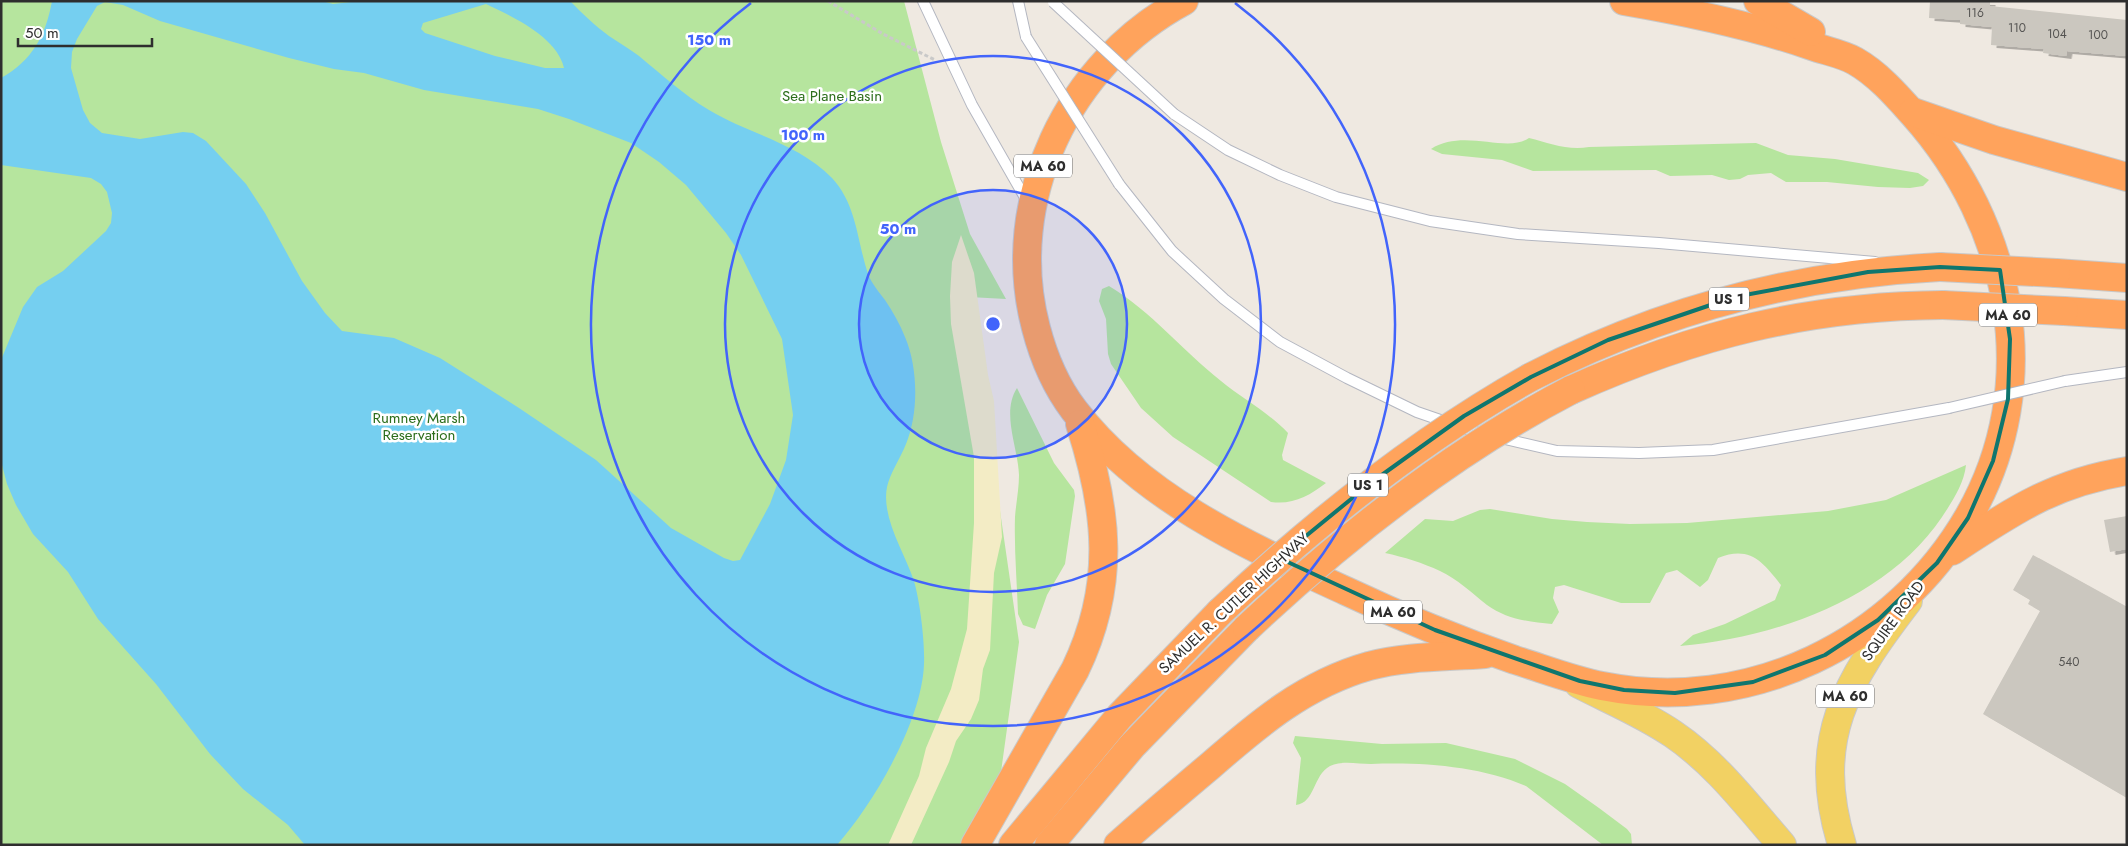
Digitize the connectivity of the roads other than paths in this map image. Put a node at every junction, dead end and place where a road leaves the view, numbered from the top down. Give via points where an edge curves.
1 (923, 1) edge
2 (1018, 1) edge
3 (1184, 1) edge
4 (1624, 1) edge
5 (1758, 1) edge
6 (1053, 2) edge
7 (1856, 62) junction
8 (1911, 111) junction
9 (2127, 177) edge
10 (1032, 210) junction
11 (1940, 267) junction
12 (2127, 278) edge
13 (2127, 315) edge
14 (2127, 372) edge
15 (1076, 414) junction
16 (2127, 471) edge
17 (1935, 565) junction
18 (1496, 654) junction
19 (1562, 676) junction
20 (975, 845) edge
21 (1013, 845) edge
22 (1049, 845) edge
23 (1118, 845) edge
24 (1782, 845) edge
25 (1842, 845) edge

1 - 10 lane via 953,68
2 - 14 lane, bridge via 1026,37 1119,184 1172,251 1224,299 1280,342 1417,412 1475,432 1557,451 1639,453 1704,450 1788,438 1949,408 2065,381
3 - 10 highway, MA 60 via 1130,38 1085,86 1052,143 1036,187
4 - 7 highway via 1739,23
5 - 7 highway, MA 60
6 - 11 lane, bridge via 1174,114 1228,150 1336,197 1430,221 1518,234
7 - 8 highway, MA 60 via 1885,84
8 - 9 highway via 2013,146
8 - 17 highway, MA 60 via 1945,152 1978,207 2000,271 2010,334 2008,399 1994,458 1974,507
10 - 15 highway, MA 60 via 1027,261 1032,311 1050,370
11 - 12 highway, SAMUEL R. CUTLER HIGHWAY / US 1, bridge
11 - 21 highway, SAMUEL R. CUTLER HIGHWAY / US 1, bridge via 1830,277 1734,297 1639,328 1567,358 1464,416 1372,482 1220,612 1119,717
13 - 22 highway, SAMUEL R. CUTLER HIGHWAY / US 1, bridge via 1943,305 1843,311 1746,327 1651,356 1571,390 1504,427 1409,492 1319,564 1248,628 1132,746
15 - 18 highway, MA 60 via 1130,470 1200,517 1375,605
15 - 20 highway via 1093,464 1104,522 1105,558 1098,608 1075,670
16 - 17 highway via 2084,480 2040,496
17 - 19 highway via 1892,609 1848,642 1804,665 1753,682 1706,691 1655,692 1604,687
17 - 25 main road, SQUIRE ROAD / MA 60 via 1862,663 1838,717 1831,775 1833,804
18 - 19 highway, MA 60
18 - 23 highway via 1386,662 1319,685 1258,724
19 - 24 main road, MA 60 via 1655,722 1689,745 1719,773

